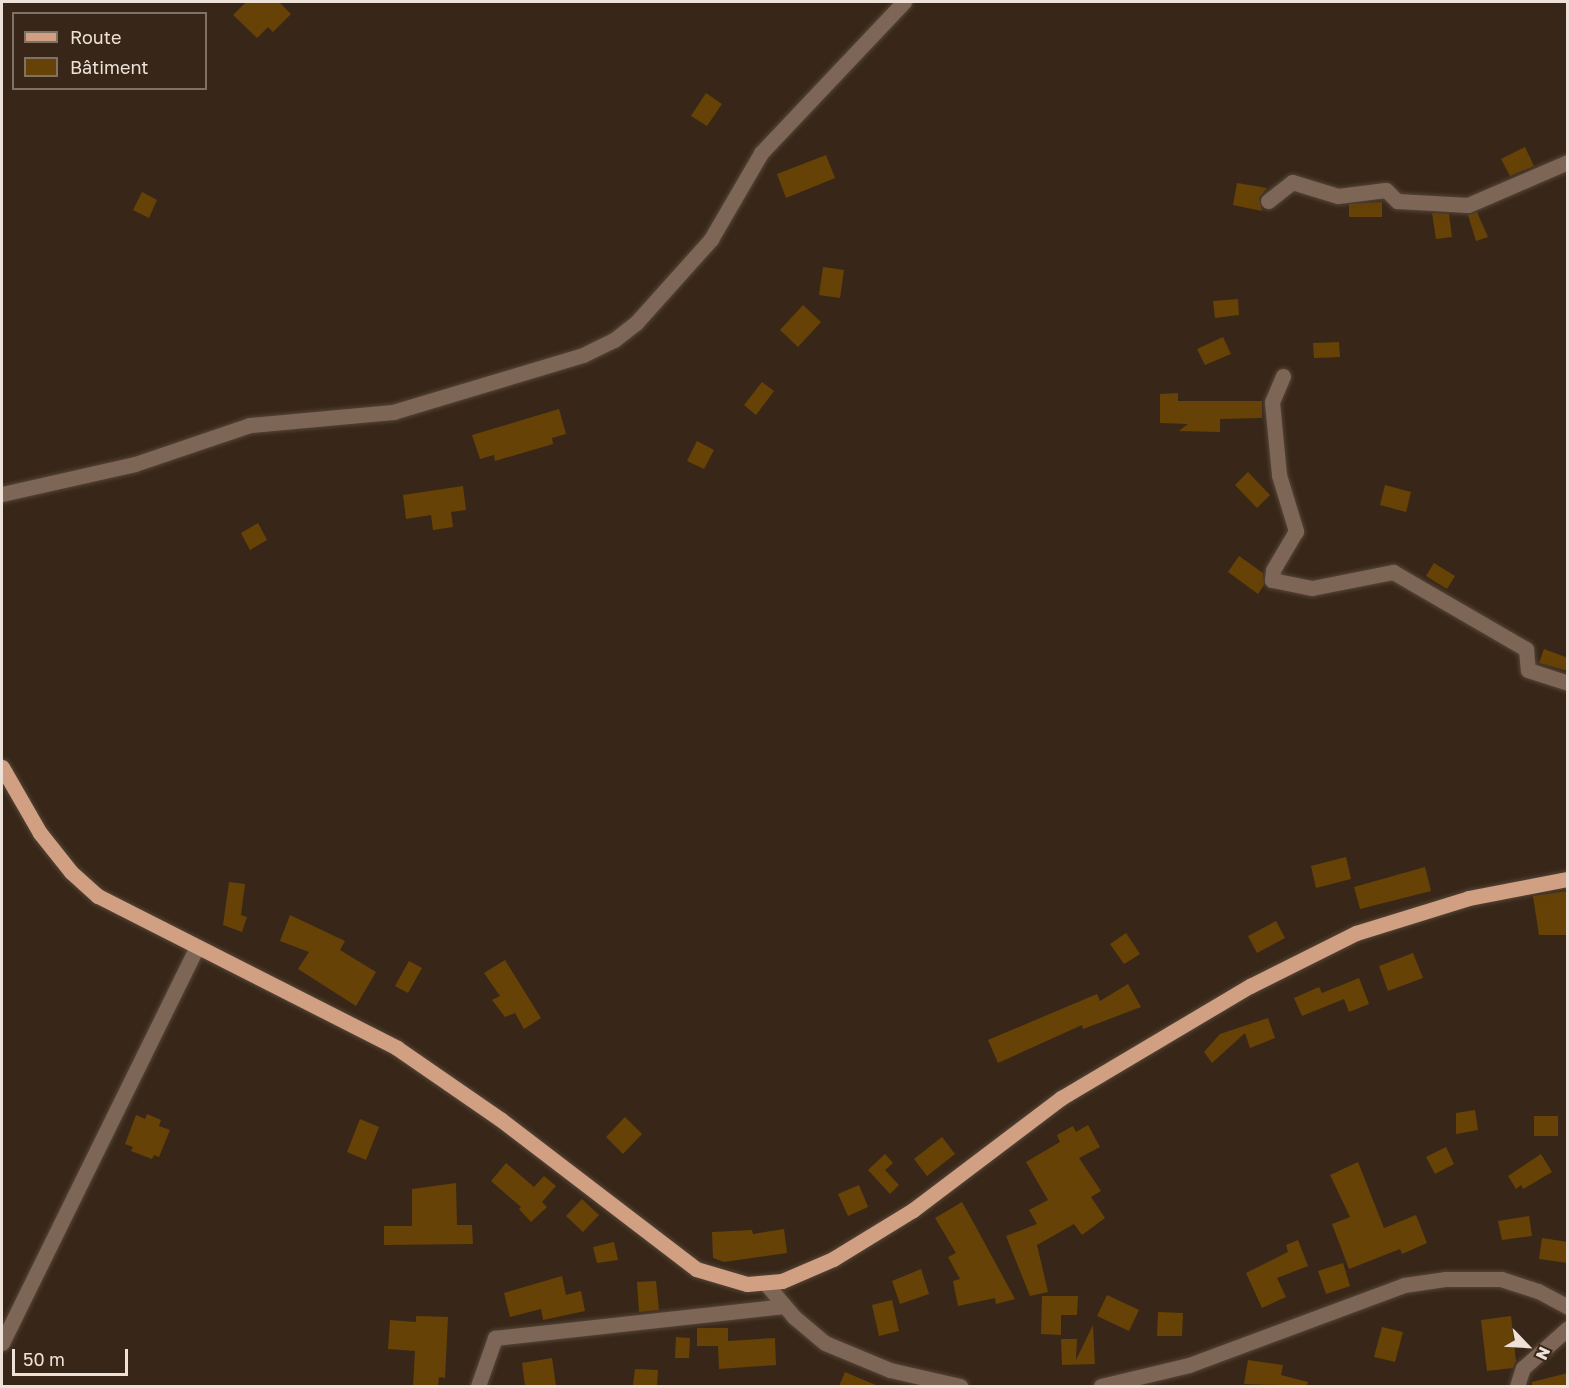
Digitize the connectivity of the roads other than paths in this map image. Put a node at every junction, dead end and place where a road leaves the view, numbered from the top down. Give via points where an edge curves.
1 (904, 2) edge
2 (1568, 162) edge
3 (1268, 201) dead end
4 (1283, 376) dead end
5 (2, 494) edge
6 (1568, 683) edge
7 (2, 767) edge
8 (1568, 879) edge
9 (196, 949) junction
10 (767, 1285) junction
11 (783, 1306) junction
12 (1568, 1307) edge
13 (1568, 1328) edge
14 (2, 1343) edge
15 (478, 1386) edge
16 (960, 1386) edge
17 (1101, 1386) edge
18 (1517, 1386) edge

1 - 5 street via 761,153 705,246 636,323 614,340 583,355 393,412 250,425 135,464
2 - 3 street via 1468,205 1397,201 1386,190 1338,196 1292,182
4 - 6 street via 1272,402 1279,475 1296,531 1273,570 1272,580 1312,588 1393,572 1526,649 1528,670
7 - 9 main road via 40,833 71,872 98,896
8 - 10 main road via 1418,911 1356,933 1250,986 1062,1098 913,1210 833,1259
9 - 10 main road via 307,1000 397,1048 500,1119 696,1269 723,1279
9 - 14 street
10 - 11 street
11 - 15 street via 495,1338
11 - 16 street via 825,1343 861,1360
12 - 17 street via 1538,1291 1501,1279 1445,1279 1404,1285 1189,1365
13 - 18 street via 1523,1368

